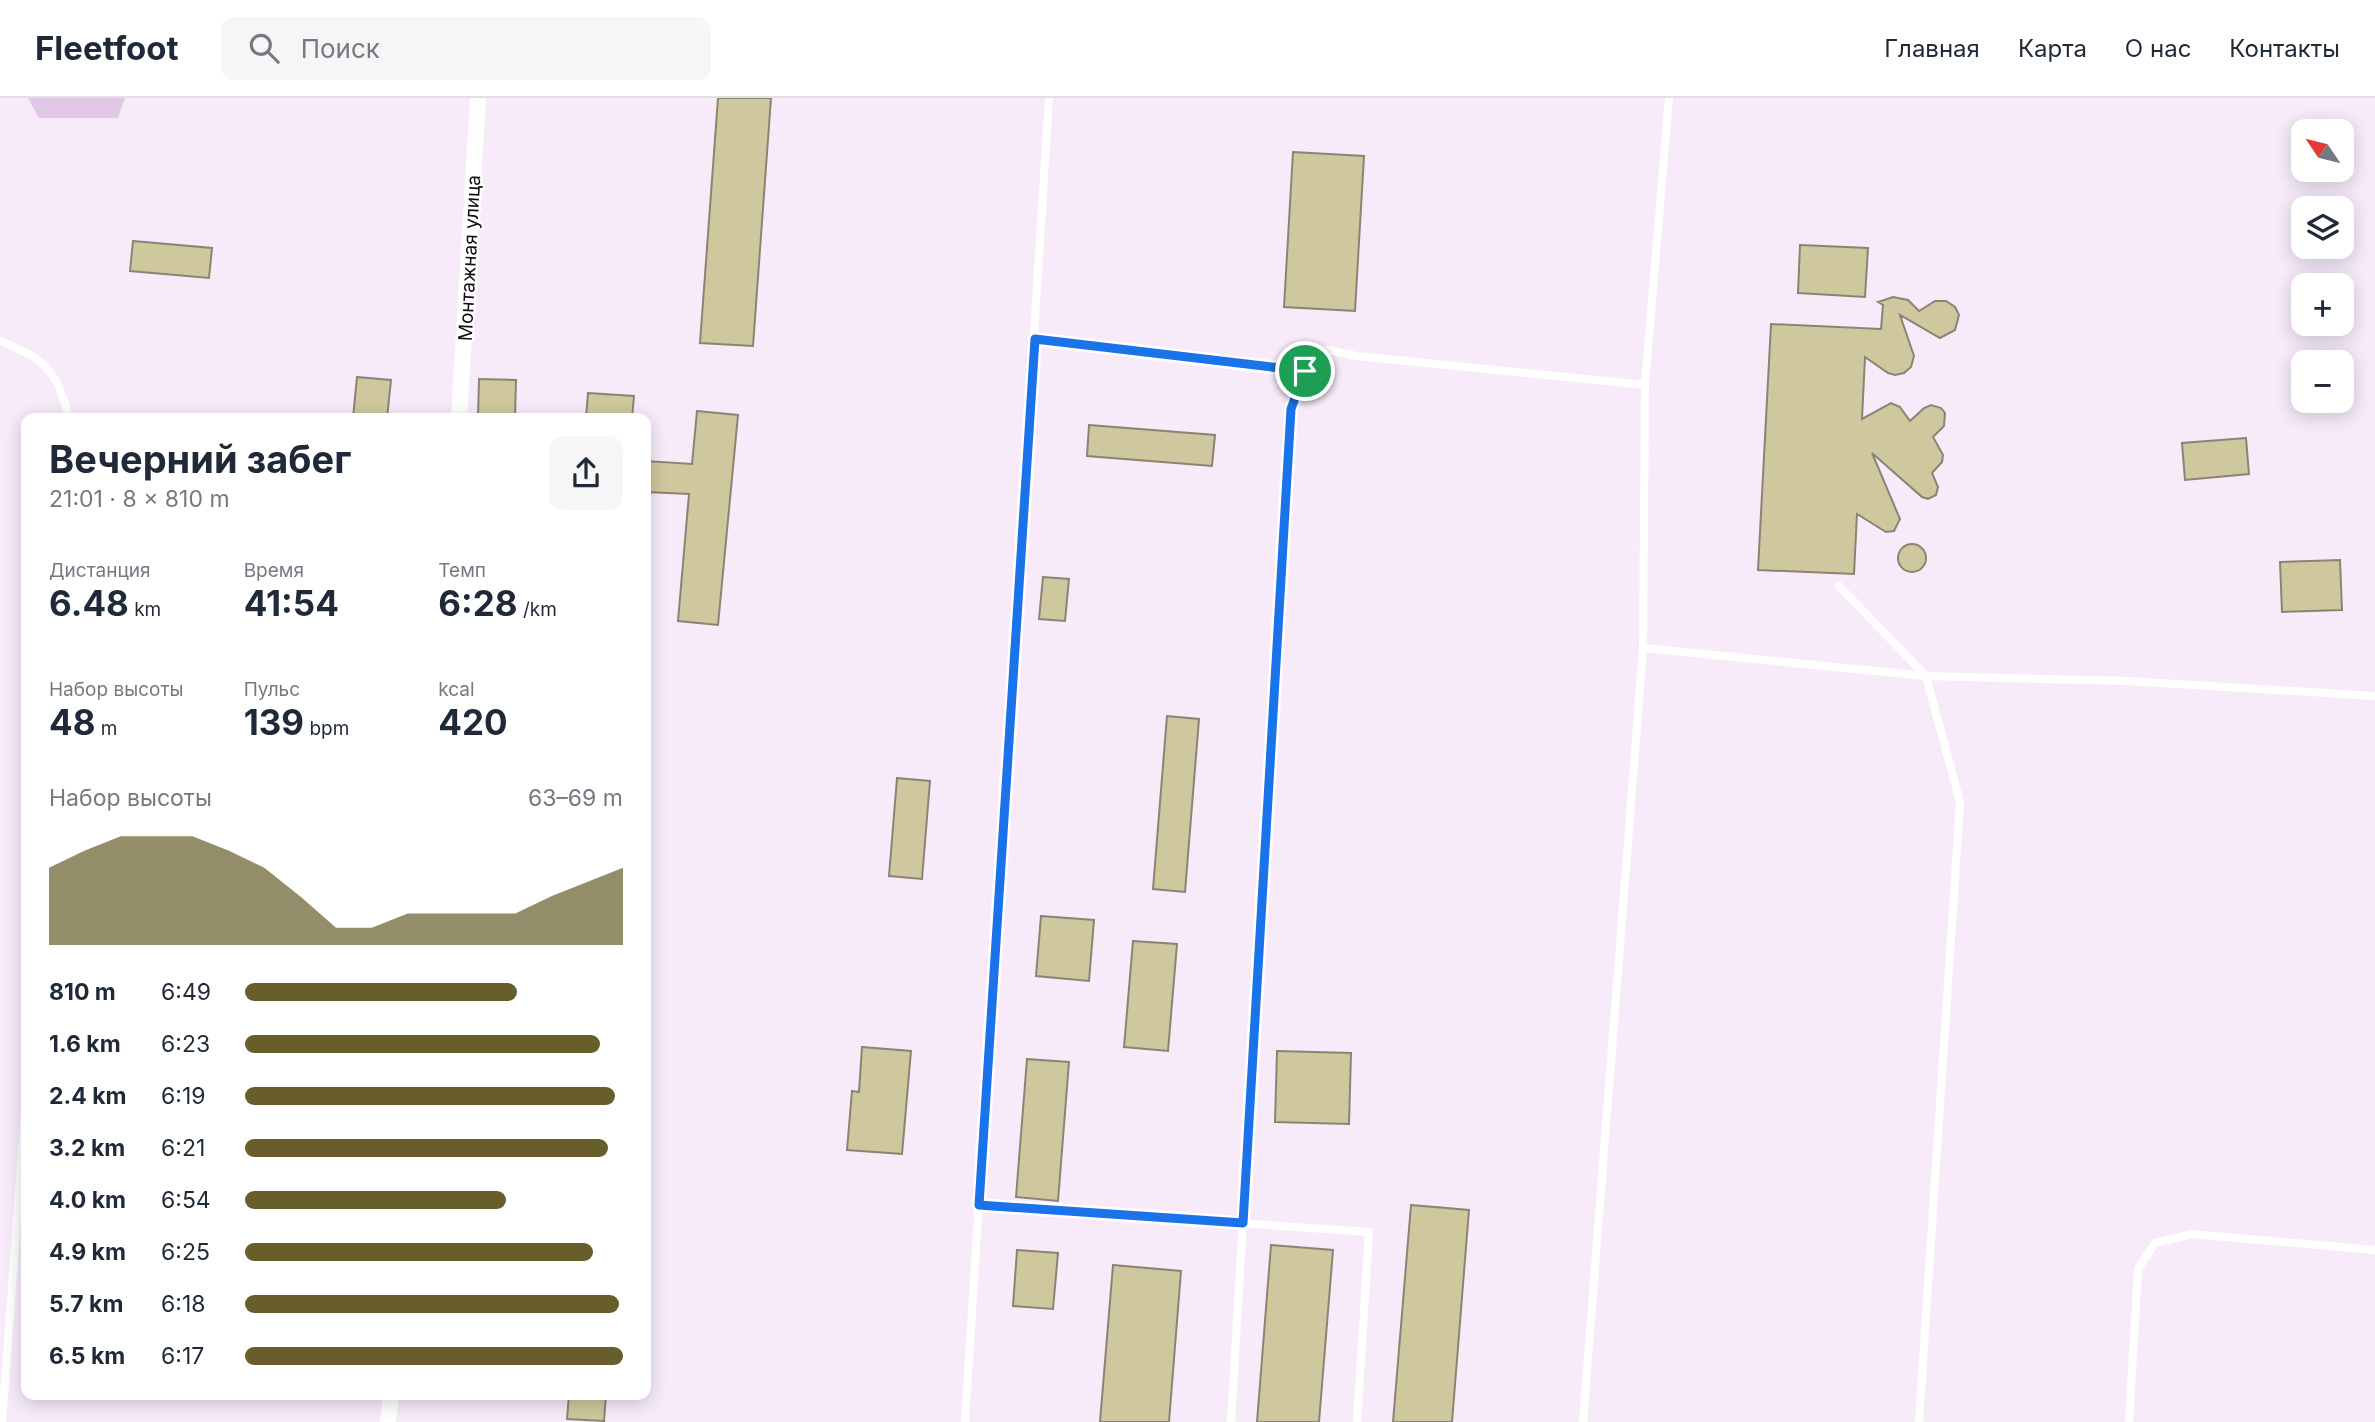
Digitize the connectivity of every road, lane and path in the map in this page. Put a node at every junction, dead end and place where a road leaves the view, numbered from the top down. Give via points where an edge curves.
1 (478, 98) edge
2 (1049, 98) edge
3 (1669, 98) edge
4 (1035, 339) junction
5 (0, 341) edge
6 (1305, 371) junction
7 (1645, 385) junction
8 (68, 413) edge
9 (459, 413) edge
10 (1839, 586) dead end
11 (1643, 649) junction
12 (1926, 676) junction
13 (2375, 696) edge
14 (21, 1165) edge
15 (979, 1205) junction
16 (1243, 1223) junction
17 (2375, 1250) edge
18 (390, 1400) edge
19 (2, 1422) edge
20 (388, 1422) edge
21 (965, 1422) edge
22 (1231, 1422) edge
23 (1357, 1422) edge
24 (1583, 1422) edge
25 (1919, 1422) edge
26 (2129, 1422) edge

1 - 9 street, Монтажная улица
2 - 4 lane
3 - 7 lane
4 - 6 lane
4 - 15 lane
5 - 8 lane via 46,366 62,388
6 - 7 lane via 1327,350
6 - 16 lane via 1291,409
7 - 11 lane
10 - 12 lane
11 - 12 lane
11 - 24 lane
12 - 13 lane via 2127,681
12 - 25 lane via 1960,802
14 - 19 lane
15 - 16 lane
15 - 21 lane
16 - 22 lane
16 - 23 lane via 1369,1232
17 - 26 lane via 2192,1234 2155,1243 2138,1269
18 - 20 street

